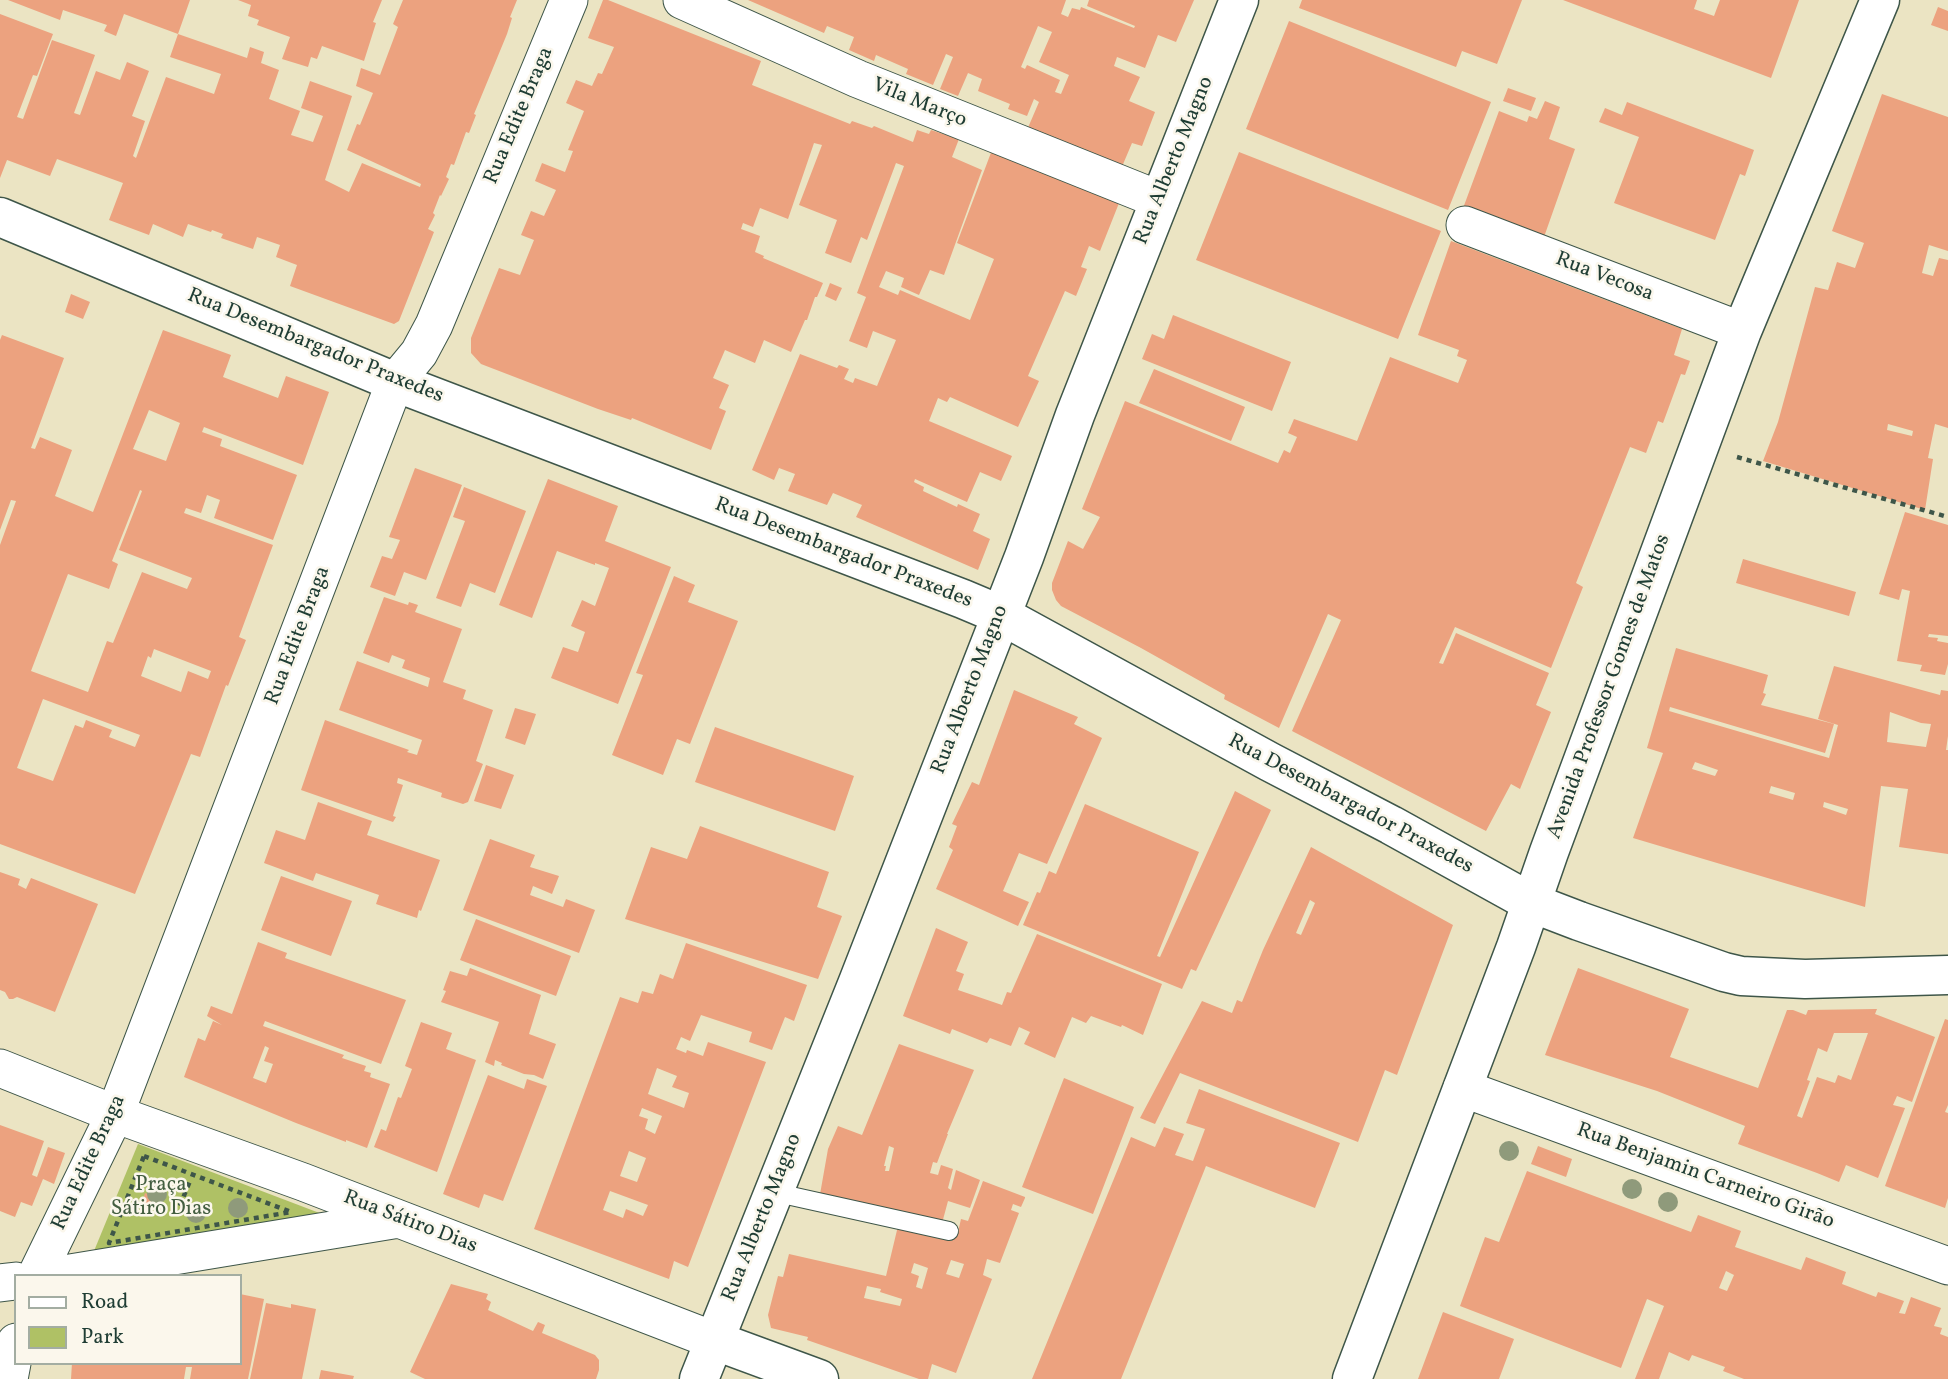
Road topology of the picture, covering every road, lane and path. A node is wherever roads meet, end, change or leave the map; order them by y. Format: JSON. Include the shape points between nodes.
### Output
{"nodes":[{"id":1,"x":569,"y":0,"type":"edge"},
{"id":2,"x":682,"y":0,"type":"edge"},
{"id":3,"x":1239,"y":0,"type":"edge"},
{"id":4,"x":1880,"y":0,"type":"edge"},
{"id":5,"x":1160,"y":200,"type":"junction"},
{"id":6,"x":0,"y":217,"type":"edge"},
{"id":7,"x":1465,"y":225,"type":"dead end"},
{"id":8,"x":1742,"y":331,"type":"junction"},
{"id":9,"x":395,"y":382,"type":"junction"},
{"id":10,"x":1700,"y":446,"type":"junction"},
{"id":11,"x":1948,"y":517,"type":"edge"},
{"id":12,"x":1001,"y":615,"type":"junction"},
{"id":13,"x":1532,"y":903,"type":"junction"},
{"id":14,"x":1948,"y":975,"type":"edge"},
{"id":15,"x":0,"y":1068,"type":"edge"},
{"id":16,"x":1462,"y":1088,"type":"junction"},
{"id":17,"x":115,"y":1114,"type":"junction"},
{"id":18,"x":192,"y":1174,"type":"junction"},
{"id":19,"x":773,"y":1192,"type":"junction"},
{"id":20,"x":401,"y":1219,"type":"junction"},
{"id":21,"x":949,"y":1231,"type":"dead end"},
{"id":22,"x":169,"y":1233,"type":"junction"},
{"id":23,"x":1948,"y":1266,"type":"edge"},
{"id":24,"x":37,"y":1274,"type":"edge"},
{"id":25,"x":64,"y":1274,"type":"edge"},
{"id":26,"x":713,"y":1340,"type":"junction"},
{"id":27,"x":14,"y":1353,"type":"edge"},
{"id":28,"x":9,"y":1379,"type":"edge"},
{"id":29,"x":699,"y":1379,"type":"edge"},
{"id":30,"x":819,"y":1379,"type":"edge"},
{"id":31,"x":1352,"y":1379,"type":"edge"}],
"edges":[{"from":1,"to":9,"type":"street","name":"Rua Edite Braga","via":[[434,325]]},
{"from":2,"to":5,"type":"street","name":"Vila Março","via":[[858,79]]},
{"from":3,"to":5,"type":"main road","name":"Rua Alberto Magno"},
{"from":4,"to":8,"type":"main road","name":"Avenida Professor Gomes de Matos"},
{"from":5,"to":12,"type":"main road","name":"Rua Alberto Magno"},
{"from":6,"to":9,"type":"main road","name":"Rua Desembargador Praxedes"},
{"from":7,"to":8,"type":"street","name":"Rua Vecosa"},
{"from":8,"to":10,"type":"main road","name":"Avenida Professor Gomes de Matos"},
{"from":9,"to":12,"type":"main road","name":"Rua Desembargador Praxedes"},
{"from":9,"to":17,"type":"street","name":"Rua Edite Braga"},
{"from":10,"to":11,"type":"path"},
{"from":10,"to":13,"type":"main road","name":"Avenida Professor Gomes de Matos"},
{"from":12,"to":13,"type":"main road","name":"Rua Desembargador Praxedes"},
{"from":12,"to":19,"type":"main road","name":"Rua Alberto Magno"},
{"from":13,"to":14,"type":"main road","name":"Rua Desembargador Praxedes","via":[[1741,976]]},
{"from":13,"to":16,"type":"main road","name":"Avenida Professor Gomes de Matos"},
{"from":15,"to":17,"type":"street","name":"Rua Sátiro Dias"},
{"from":16,"to":23,"type":"street","name":"Rua Benjamin Carneiro Girão"},
{"from":16,"to":31,"type":"main road","name":"Avenida Professor Gomes de Matos"},
{"from":17,"to":20,"type":"street","name":"Rua Sátiro Dias"},
{"from":17,"to":24,"type":"street","name":"Rua Edite Braga"},
{"from":18,"to":22,"type":"path"},
{"from":18,"to":22,"type":"path","via":[[144,1156],[109,1243]]},
{"from":18,"to":22,"type":"path","via":[[291,1212]]},
{"from":19,"to":21,"type":"lane"},
{"from":19,"to":26,"type":"main road","name":"Rua Alberto Magno"},
{"from":20,"to":25,"type":"street"},
{"from":20,"to":26,"type":"street","name":"Rua Sátiro Dias"},
{"from":26,"to":29,"type":"main road","name":"Rua Alberto Magno"},
{"from":26,"to":30,"type":"main road","name":"Rua Sátiro Dias"},
{"from":27,"to":28,"type":"street"}]}
